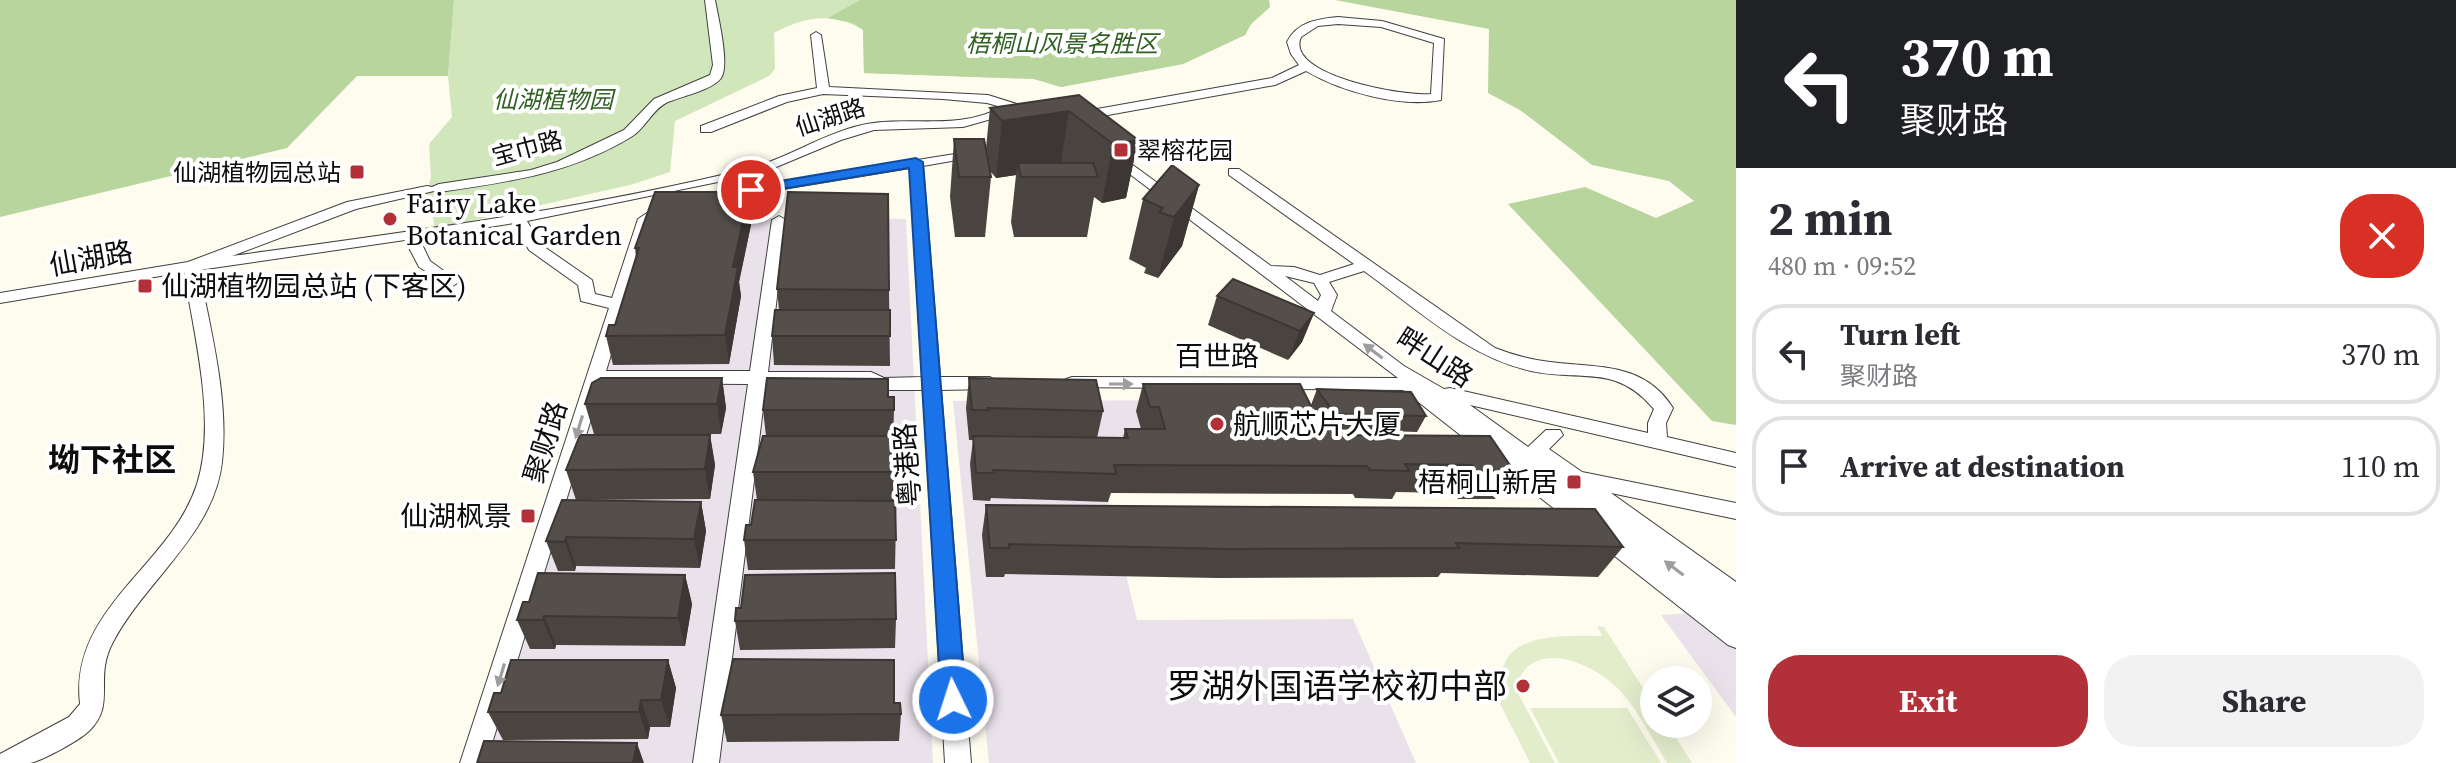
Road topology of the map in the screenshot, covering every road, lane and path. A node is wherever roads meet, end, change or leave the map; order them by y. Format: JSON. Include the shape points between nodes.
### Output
{"nodes":[{"id":1,"x":710,"y":0,"type":"edge"},
{"id":2,"x":816,"y":35,"type":"dead end"},
{"id":3,"x":1307,"y":66,"type":"junction"},
{"id":4,"x":823,"y":90,"type":"junction"},
{"id":5,"x":1010,"y":106,"type":"junction"},
{"id":6,"x":1065,"y":116,"type":"edge"},
{"id":7,"x":1010,"y":126,"type":"edge"},
{"id":8,"x":706,"y":129,"type":"dead end"},
{"id":9,"x":1103,"y":146,"type":"edge"},
{"id":10,"x":985,"y":152,"type":"edge"},
{"id":11,"x":916,"y":162,"type":"junction"},
{"id":12,"x":1234,"y":172,"type":"dead end"},
{"id":13,"x":433,"y":189,"type":"joint"},
{"id":14,"x":518,"y":217,"type":"junction"},
{"id":15,"x":779,"y":220,"type":"dead end"},
{"id":16,"x":411,"y":235,"type":"junction"},
{"id":17,"x":1366,"y":265,"type":"junction"},
{"id":18,"x":191,"y":266,"type":"junction"},
{"id":19,"x":1268,"y":271,"type":"junction"},
{"id":20,"x":1320,"y":280,"type":"junction"},
{"id":21,"x":451,"y":282,"type":"dead end"},
{"id":22,"x":0,"y":298,"type":"edge"},
{"id":23,"x":617,"y":305,"type":"junction"},
{"id":24,"x":1322,"y":312,"type":"junction"},
{"id":25,"x":595,"y":377,"type":"junction"},
{"id":26,"x":758,"y":378,"type":"junction"},
{"id":27,"x":931,"y":383,"type":"junction"},
{"id":28,"x":1010,"y":383,"type":"edge"},
{"id":29,"x":1058,"y":383,"type":"edge"},
{"id":30,"x":1407,"y":384,"type":"joint"},
{"id":31,"x":1432,"y":390,"type":"junction"},
{"id":32,"x":1553,"y":435,"type":"dead end"},
{"id":33,"x":1658,"y":444,"type":"junction"},
{"id":34,"x":1736,"y":460,"type":"edge"},
{"id":35,"x":1576,"y":478,"type":"junction"},
{"id":36,"x":1736,"y":511,"type":"edge"},
{"id":37,"x":1726,"y":582,"type":"edge"},
{"id":38,"x":1736,"y":594,"type":"edge"},
{"id":39,"x":1736,"y":615,"type":"edge"},
{"id":40,"x":1736,"y":638,"type":"edge"},
{"id":41,"x":8,"y":763,"type":"edge"},
{"id":42,"x":473,"y":763,"type":"edge"},
{"id":43,"x":706,"y":763,"type":"edge"},
{"id":44,"x":958,"y":763,"type":"edge"}],
"edges":[{"from":1,"to":13,"type":"street","name":"宝巾路","via":[[719,65],[709,82],[658,102],[629,133],[562,165]]},
{"from":2,"to":4,"type":"street"},
{"from":3,"to":3,"type":"street","via":[[1296,54],[1294,36],[1325,22],[1371,22],[1441,42],[1438,95],[1428,100],[1387,93]]},
{"from":3,"to":6,"type":"street","via":[[1275,81]]},
{"from":4,"to":5,"type":"street","via":[[943,95]]},
{"from":4,"to":8,"type":"street","via":[[783,99]]},
{"from":5,"to":7,"type":"street","via":[[1030,115],[1014,118]]},
{"from":5,"to":14,"type":"street","name":"仙湖路","via":[[980,120],[873,127],[825,139],[776,164],[720,179]]},
{"from":9,"to":19,"type":"street","name":"畔山路"},
{"from":10,"to":11,"type":"street","name":"聚财路"},
{"from":11,"to":23,"type":"street","name":"聚财路","via":[[655,211],[645,219]]},
{"from":11,"to":27,"type":"street","name":"粤港路"},
{"from":12,"to":17,"type":"street"},
{"from":13,"to":18,"type":"street","name":"仙湖路","via":[[352,205]]},
{"from":14,"to":16,"type":"street","name":"仙湖路"},
{"from":14,"to":23,"type":"street","via":[[534,247],[586,283],[587,297]]},
{"from":15,"to":26,"type":"street"},
{"from":16,"to":18,"type":"street","name":"仙湖路"},
{"from":16,"to":21,"type":"street","via":[[416,256]]},
{"from":17,"to":20,"type":"street"},
{"from":17,"to":33,"type":"street","via":[[1489,352],[1519,364],[1631,376],[1664,408],[1657,423]]},
{"from":18,"to":22,"type":"street","name":"仙湖路"},
{"from":18,"to":41,"type":"street","via":[[213,431],[207,486],[178,536],[106,633],[92,662],[93,708],[78,725]]},
{"from":19,"to":20,"type":"street"},
{"from":19,"to":24,"type":"street","name":"畔山路"},
{"from":20,"to":24,"type":"street","via":[[1329,295]]},
{"from":23,"to":25,"type":"street","name":"聚财路"},
{"from":31,"to":24,"type":"street","name":"畔山路","one_way":true},
{"from":25,"to":26,"type":"street"},
{"from":25,"to":42,"type":"street","name":"聚财路","one_way":true},
{"from":26,"to":27,"type":"street"},
{"from":26,"to":43,"type":"street"},
{"from":27,"to":28,"type":"street"},
{"from":27,"to":44,"type":"street","name":"粤港路"},
{"from":29,"to":30,"type":"street","name":"百世路","one_way":true},
{"from":30,"to":40,"type":"street","name":"畔山路"},
{"from":31,"to":33,"type":"street"},
{"from":39,"to":31,"type":"street","name":"畔山路","one_way":true},
{"from":32,"to":35,"type":"street","via":[[1536,449]]},
{"from":33,"to":34,"type":"street"},
{"from":35,"to":36,"type":"street"},
{"from":35,"to":37,"type":"street"},
{"from":37,"to":38,"type":"street"}]}
